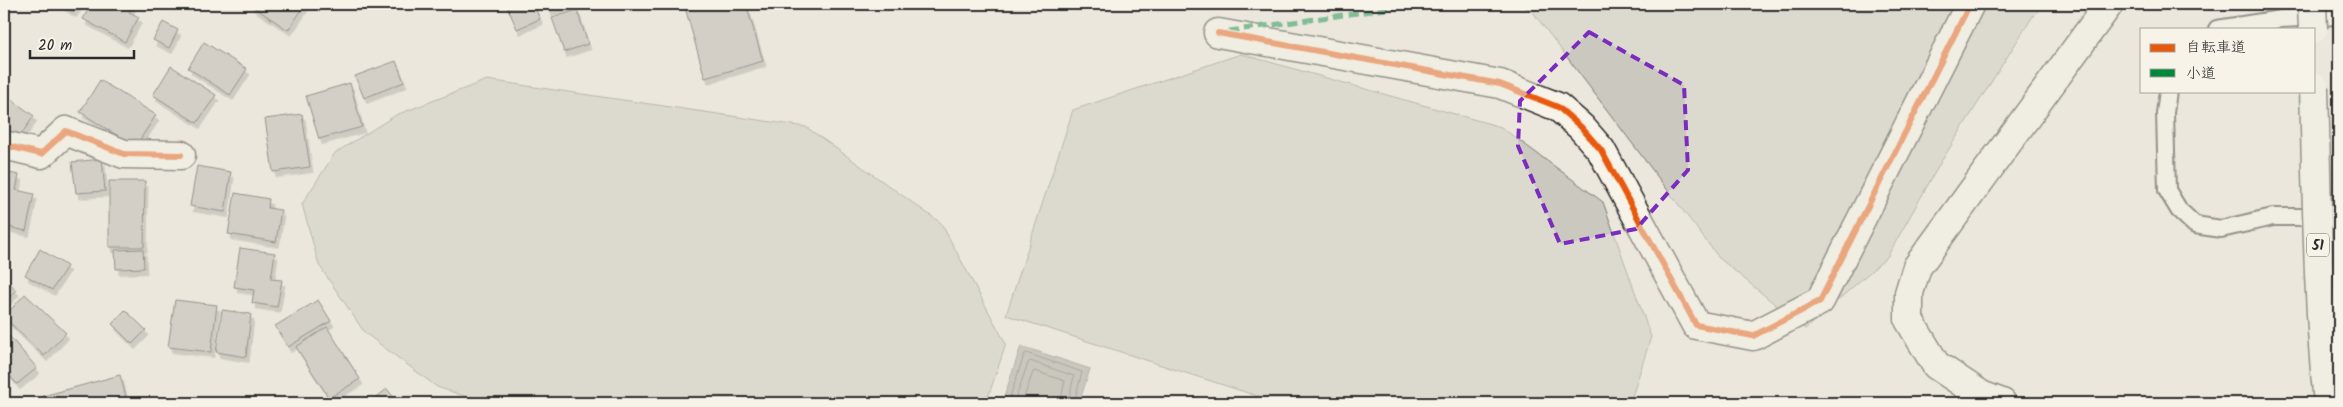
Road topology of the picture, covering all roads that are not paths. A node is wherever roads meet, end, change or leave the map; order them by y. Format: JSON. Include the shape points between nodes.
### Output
{"nodes":[{"id":1,"x":1970,"y":4,"type":"edge"},
{"id":2,"x":2109,"y":4,"type":"edge"},
{"id":3,"x":2312,"y":4,"type":"edge"},
{"id":4,"x":2339,"y":16,"type":"edge"},
{"id":5,"x":2224,"y":28,"type":"edge"},
{"id":6,"x":2313,"y":28,"type":"edge"},
{"id":7,"x":1218,"y":32,"type":"dead end"},
{"id":8,"x":2168,"y":92,"type":"edge"},
{"id":9,"x":2314,"y":92,"type":"edge"},
{"id":10,"x":4,"y":144,"type":"edge"},
{"id":11,"x":181,"y":154,"type":"dead end"},
{"id":12,"x":2339,"y":217,"type":"edge"},
{"id":13,"x":2002,"y":403,"type":"edge"},
{"id":14,"x":2328,"y":403,"type":"edge"}],
"edges":[{"from":1,"to":7,"type":"street","via":[[1820,300],[1753,336],[1696,325],[1601,150],[1582,126],[1558,107],[1500,84]]},
{"from":2,"to":13,"type":"street","via":[[1917,267],[1909,294],[1909,320],[1936,365],[1981,395]]},
{"from":3,"to":6,"type":"street","bridge":true},
{"from":4,"to":5,"type":"lane"},
{"from":8,"to":12,"type":"lane","via":[[2165,113],[2167,190],[2179,210],[2195,224],[2221,229],[2273,217]]},
{"from":9,"to":14,"type":"street","number":"51","bridge":true,"via":[[2320,300]]},
{"from":10,"to":11,"type":"street","via":[[41,154],[66,131],[124,154]]}]}
